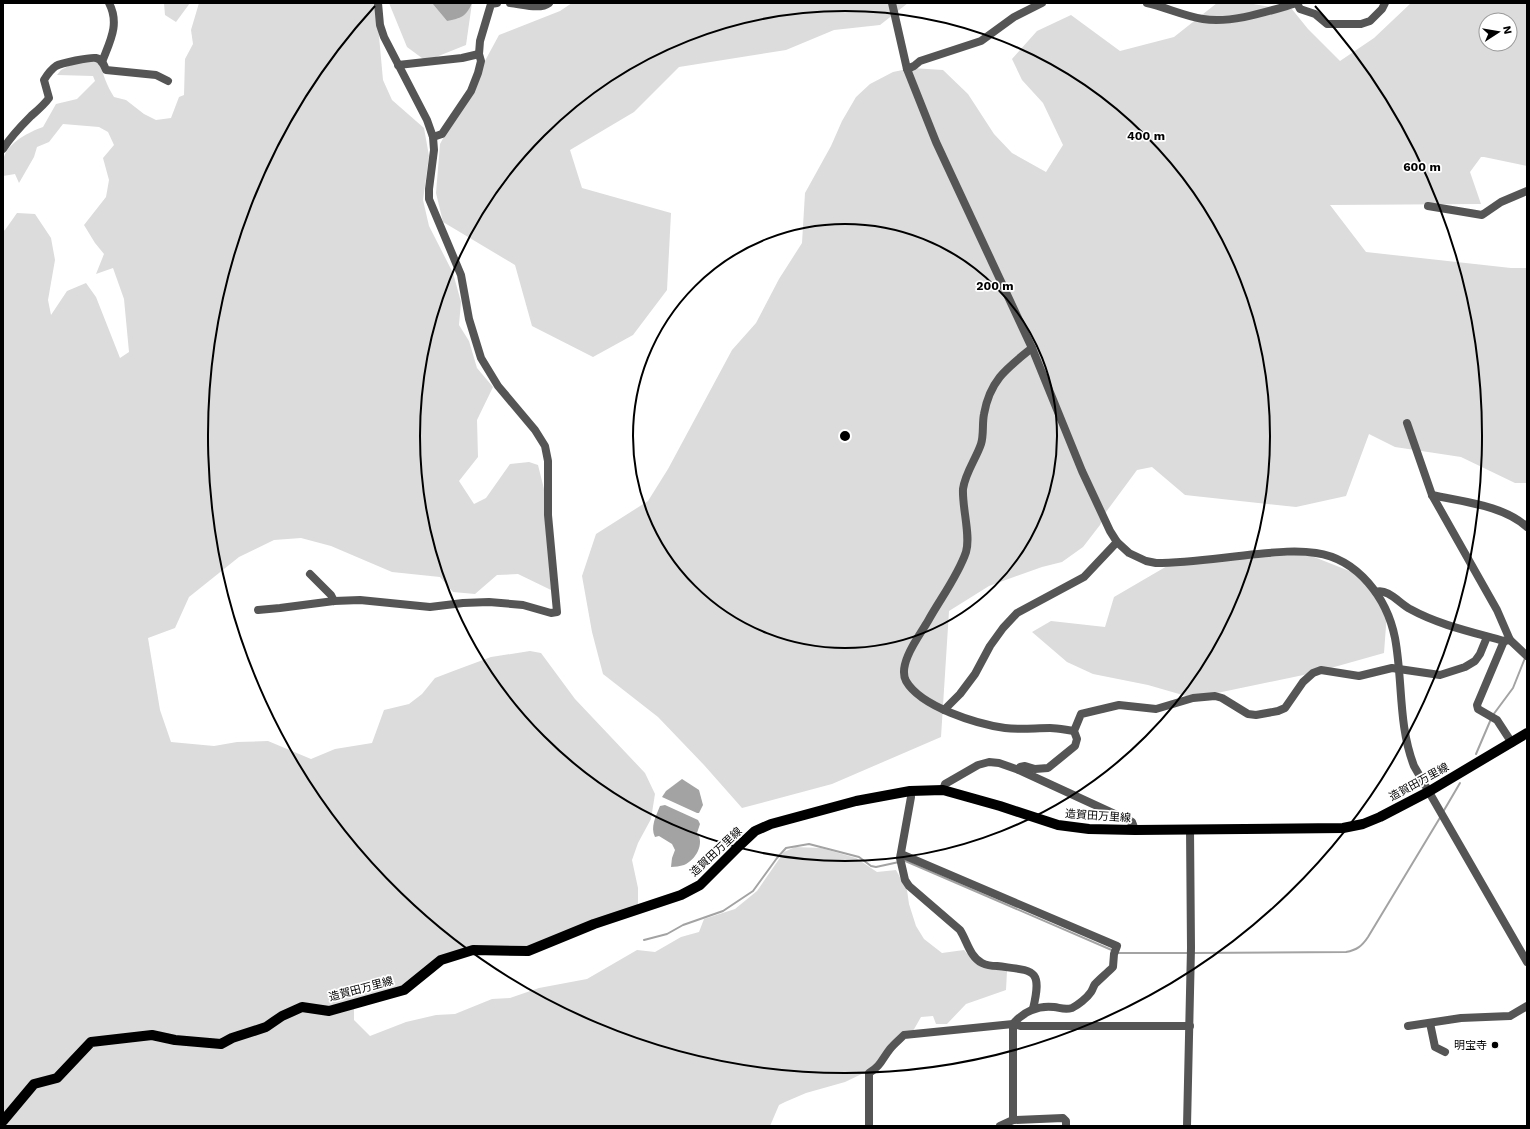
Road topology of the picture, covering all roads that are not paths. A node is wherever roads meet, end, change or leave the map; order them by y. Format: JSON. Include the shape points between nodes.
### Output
{"nodes":[{"id":1,"x":109,"y":3,"type":"edge"},
{"id":2,"x":378,"y":3,"type":"edge"},
{"id":3,"x":497,"y":3,"type":"edge"},
{"id":4,"x":510,"y":3,"type":"edge"},
{"id":5,"x":549,"y":3,"type":"edge"},
{"id":6,"x":892,"y":3,"type":"edge"},
{"id":7,"x":1042,"y":3,"type":"edge"},
{"id":8,"x":1146,"y":3,"type":"edge"},
{"id":9,"x":1297,"y":3,"type":"edge"},
{"id":10,"x":1385,"y":3,"type":"edge"},
{"id":11,"x":479,"y":54,"type":"junction"},
{"id":12,"x":102,"y":62,"type":"junction"},
{"id":13,"x":398,"y":65,"type":"junction"},
{"id":14,"x":908,"y":70,"type":"junction"},
{"id":15,"x":168,"y":81,"type":"dead end"},
{"id":16,"x":433,"y":137,"type":"junction"},
{"id":17,"x":4,"y":145,"type":"edge"},
{"id":18,"x":1527,"y":191,"type":"edge"},
{"id":19,"x":1428,"y":206,"type":"dead end"},
{"id":20,"x":1032,"y":348,"type":"junction"},
{"id":21,"x":1407,"y":423,"type":"dead end"},
{"id":22,"x":1432,"y":495,"type":"junction"},
{"id":23,"x":1527,"y":527,"type":"edge"},
{"id":24,"x":1117,"y":542,"type":"junction"},
{"id":25,"x":310,"y":574,"type":"dead end"},
{"id":26,"x":1376,"y":592,"type":"junction"},
{"id":27,"x":334,"y":601,"type":"junction"},
{"id":28,"x":258,"y":610,"type":"dead end"},
{"id":29,"x":1487,"y":636,"type":"junction"},
{"id":30,"x":1507,"y":641,"type":"junction"},
{"id":31,"x":1525,"y":654,"type":"edge"},
{"id":32,"x":1398,"y":668,"type":"junction"},
{"id":33,"x":944,"y":710,"type":"junction"},
{"id":34,"x":1074,"y":730,"type":"junction"},
{"id":35,"x":1527,"y":734,"type":"edge"},
{"id":36,"x":1512,"y":743,"type":"junction"},
{"id":37,"x":1019,"y":770,"type":"junction"},
{"id":38,"x":943,"y":790,"type":"junction"},
{"id":39,"x":910,"y":791,"type":"junction"},
{"id":40,"x":1428,"y":792,"type":"junction"},
{"id":41,"x":1190,"y":829,"type":"junction"},
{"id":42,"x":1135,"y":830,"type":"junction"},
{"id":43,"x":901,"y":854,"type":"junction"},
{"id":44,"x":1527,"y":962,"type":"edge"},
{"id":45,"x":1527,"y":1006,"type":"edge"},
{"id":46,"x":1033,"y":1009,"type":"junction"},
{"id":47,"x":1013,"y":1024,"type":"junction"},
{"id":48,"x":1430,"y":1024,"type":"junction"},
{"id":49,"x":1190,"y":1026,"type":"junction"},
{"id":50,"x":1408,"y":1026,"type":"dead end"},
{"id":51,"x":1445,"y":1052,"type":"dead end"},
{"id":52,"x":1013,"y":1120,"type":"junction"},
{"id":53,"x":3,"y":1121,"type":"edge"},
{"id":54,"x":869,"y":1126,"type":"edge"},
{"id":55,"x":1000,"y":1126,"type":"edge"},
{"id":56,"x":1066,"y":1126,"type":"edge"},
{"id":57,"x":1187,"y":1126,"type":"edge"}],
"edges":[{"from":1,"to":12,"type":"street","via":[[114,14],[114,33]]},
{"from":2,"to":13,"type":"street","via":[[380,25]]},
{"from":3,"to":11,"type":"street","via":[[491,4],[480,40]]},
{"from":4,"to":5,"type":"street","via":[[535,6]]},
{"from":6,"to":14,"type":"street"},
{"from":7,"to":14,"type":"street","via":[[1014,17],[981,41],[920,61]]},
{"from":8,"to":9,"type":"street","via":[[1215,20],[1250,16]]},
{"from":9,"to":10,"type":"street","via":[[1300,9],[1315,14],[1327,24],[1360,24],[1370,21]]},
{"from":11,"to":13,"type":"street"},
{"from":11,"to":16,"type":"street","via":[[481,61],[471,91],[442,134]]},
{"from":12,"to":15,"type":"street","via":[[106,70],[156,75]]},
{"from":12,"to":17,"type":"street","via":[[96,58],[57,65],[44,80],[50,98]]},
{"from":13,"to":16,"type":"street","via":[[427,120]]},
{"from":14,"to":20,"type":"street","via":[[936,142]]},
{"from":16,"to":27,"type":"street","via":[[429,199],[461,275],[469,319],[481,358],[498,386],[545,446],[557,612],[551,613],[523,605],[488,602],[430,607],[377,601]]},
{"from":18,"to":19,"type":"street","via":[[1501,202],[1482,214]]},
{"from":20,"to":24,"type":"street","via":[[1082,471]]},
{"from":20,"to":33,"type":"street","via":[[1005,370],[988,397],[982,442],[965,478],[963,489],[966,552],[906,661],[905,680],[925,699]]},
{"from":21,"to":22,"type":"street"},
{"from":22,"to":23,"type":"street","via":[[1489,508],[1517,518]]},
{"from":22,"to":30,"type":"street","via":[[1497,610]]},
{"from":24,"to":26,"type":"street","via":[[1137,558],[1156,563],[1290,551],[1316,553],[1338,560],[1354,570]]},
{"from":24,"to":33,"type":"street","via":[[1084,576],[1017,613],[990,646],[975,674],[960,694]]},
{"from":25,"to":27,"type":"street"},
{"from":26,"to":29,"type":"street","via":[[1384,591],[1418,613],[1449,626]]},
{"from":26,"to":32,"type":"street","via":[[1391,623]]},
{"from":27,"to":28,"type":"street"},
{"from":29,"to":30,"type":"street"},
{"from":29,"to":32,"type":"street","via":[[1475,661],[1453,672],[1440,674]]},
{"from":30,"to":31,"type":"street"},
{"from":30,"to":36,"type":"street","via":[[1477,705],[1478,709],[1497,720]]},
{"from":32,"to":34,"type":"street","via":[[1359,676],[1321,670],[1303,682],[1285,708],[1278,710],[1248,714],[1215,696],[1193,698],[1156,709],[1119,705],[1081,714]]},
{"from":32,"to":40,"type":"street","via":[[1409,752]]},
{"from":33,"to":34,"type":"street","via":[[972,721],[1005,728]]},
{"from":34,"to":37,"type":"street","via":[[1077,739],[1075,746],[1053,765],[1035,769],[1025,766]]},
{"from":35,"to":36,"type":"main road","name":"造賀田万里線"},
{"from":36,"to":40,"type":"main road","name":"造賀田万里線"},
{"from":37,"to":38,"type":"street","via":[[999,762],[989,762],[978,765],[945,784]]},
{"from":37,"to":42,"type":"street","via":[[1132,822]]},
{"from":38,"to":39,"type":"main road","name":"造賀田万里線"},
{"from":38,"to":42,"type":"main road","name":"造賀田万里線","via":[[1058,825]]},
{"from":39,"to":43,"type":"street","via":[[912,797]]},
{"from":39,"to":53,"type":"main road","name":"造賀田万里線","via":[[856,801],[770,824],[755,831],[700,885],[681,896],[594,924],[528,951],[473,950],[440,960],[404,990],[329,1011],[302,1007],[266,1026],[220,1044],[152,1035],[91,1042],[57,1078],[34,1084]]},
{"from":40,"to":41,"type":"main road","name":"造賀田万里線","via":[[1380,817],[1342,828]]},
{"from":40,"to":44,"type":"street"},
{"from":41,"to":42,"type":"main road","name":"造賀田万里線"},
{"from":41,"to":49,"type":"street"},
{"from":43,"to":46,"type":"street","via":[[902,869],[909,886],[960,930],[969,950],[981,963],[1028,970],[1034,975],[1037,991]]},
{"from":43,"to":46,"type":"street","via":[[1117,946],[1113,967],[1074,1007],[1066,1010],[1045,1006]]},
{"from":45,"to":48,"type":"street","via":[[1510,1016],[1461,1018]]},
{"from":46,"to":47,"type":"street"},
{"from":47,"to":49,"type":"street"},
{"from":47,"to":52,"type":"street"},
{"from":47,"to":54,"type":"street","via":[[904,1035],[869,1074]]},
{"from":48,"to":50,"type":"street"},
{"from":48,"to":51,"type":"street","via":[[1435,1047]]},
{"from":49,"to":57,"type":"street"},
{"from":52,"to":55,"type":"street"},
{"from":52,"to":56,"type":"street","via":[[1064,1118]]}]}
